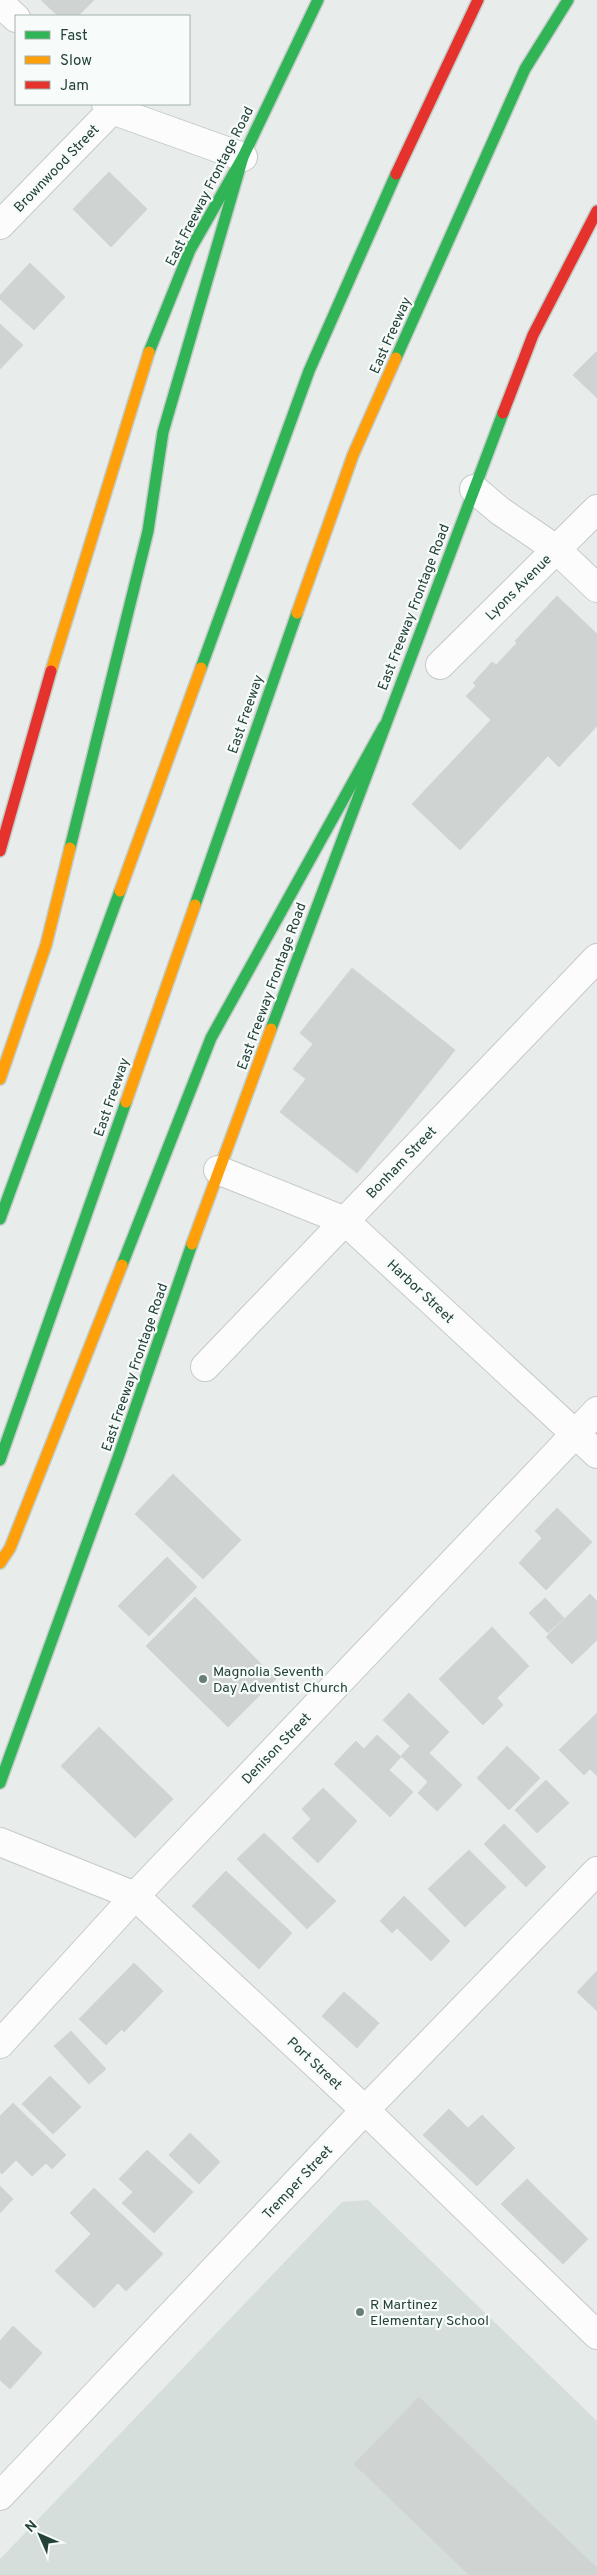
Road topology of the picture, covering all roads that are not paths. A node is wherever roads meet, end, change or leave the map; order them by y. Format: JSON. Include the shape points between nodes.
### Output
{"nodes":[{"id":1,"x":318,"y":0,"type":"edge"},
{"id":2,"x":478,"y":0,"type":"edge"},
{"id":3,"x":568,"y":0,"type":"edge"},
{"id":4,"x":0,"y":3,"type":"edge"},
{"id":5,"x":15,"y":17,"type":"edge"},
{"id":6,"x":109,"y":107,"type":"edge"},
{"id":7,"x":243,"y":157,"type":"junction"},
{"id":8,"x":597,"y":211,"type":"edge"},
{"id":9,"x":0,"y":225,"type":"edge"},
{"id":10,"x":474,"y":489,"type":"junction"},
{"id":11,"x":597,"y":509,"type":"edge"},
{"id":12,"x":556,"y":549,"type":"junction"},
{"id":13,"x":597,"y":588,"type":"edge"},
{"id":14,"x":440,"y":665,"type":"dead end"},
{"id":15,"x":384,"y":726,"type":"junction"},
{"id":16,"x":5,"y":816,"type":"edge"},
{"id":17,"x":0,"y":851,"type":"edge"},
{"id":18,"x":597,"y":958,"type":"edge"},
{"id":19,"x":0,"y":1079,"type":"edge"},
{"id":20,"x":218,"y":1170,"type":"junction"},
{"id":21,"x":0,"y":1219,"type":"edge"},
{"id":22,"x":345,"y":1221,"type":"junction"},
{"id":23,"x":204,"y":1367,"type":"dead end"},
{"id":24,"x":597,"y":1411,"type":"edge"},
{"id":25,"x":576,"y":1433,"type":"junction"},
{"id":26,"x":597,"y":1454,"type":"edge"},
{"id":27,"x":0,"y":1460,"type":"edge"},
{"id":28,"x":0,"y":1563,"type":"edge"},
{"id":29,"x":0,"y":1783,"type":"edge"},
{"id":30,"x":0,"y":1842,"type":"edge"},
{"id":31,"x":597,"y":1871,"type":"edge"},
{"id":32,"x":134,"y":1896,"type":"junction"},
{"id":33,"x":0,"y":2044,"type":"edge"},
{"id":34,"x":365,"y":2110,"type":"junction"},
{"id":35,"x":595,"y":2328,"type":"edge"},
{"id":36,"x":0,"y":2496,"type":"edge"}],
"edges":[{"from":1,"to":7,"type":"main road","name":"East Freeway Frontage Road"},
{"from":2,"to":21,"type":"main road","via":[[408,147],[309,372]]},
{"from":3,"to":27,"type":"main road","name":"East Freeway","via":[[525,69],[353,456]]},
{"from":4,"to":5,"type":"street"},
{"from":6,"to":7,"type":"street"},
{"from":6,"to":9,"type":"street","name":"Brownwood Street"},
{"from":7,"to":16,"type":"main road","name":"East Freeway Frontage Road","via":[[190,250],[148,356]]},
{"from":7,"to":19,"type":"main road","via":[[163,432],[148,531],[46,945]]},
{"from":8,"to":10,"type":"main road","name":"East Freeway Frontage Road","via":[[536,328]]},
{"from":10,"to":12,"type":"street"},
{"from":10,"to":15,"type":"main road","name":"East Freeway Frontage Road"},
{"from":11,"to":12,"type":"street","name":"Lyons Avenue"},
{"from":12,"to":13,"type":"street"},
{"from":12,"to":14,"type":"street","name":"Lyons Avenue"},
{"from":15,"to":20,"type":"main road","name":"East Freeway Frontage Road"},
{"from":15,"to":28,"type":"main road","via":[[212,1038],[10,1548]]},
{"from":16,"to":17,"type":"main road","name":"East Freeway Frontage Road"},
{"from":18,"to":22,"type":"street","name":"Bonham Street"},
{"from":20,"to":22,"type":"street","name":"Harbor Street"},
{"from":20,"to":29,"type":"main road","name":"East Freeway Frontage Road"},
{"from":22,"to":23,"type":"street","name":"Bonham Street"},
{"from":22,"to":25,"type":"street","name":"Harbor Street"},
{"from":24,"to":25,"type":"street","name":"Denison Street"},
{"from":25,"to":26,"type":"street","name":"Harbor Street"},
{"from":25,"to":32,"type":"street","name":"Denison Street"},
{"from":30,"to":32,"type":"street","name":"Port Street"},
{"from":31,"to":34,"type":"street","name":"Tremper Street"},
{"from":32,"to":33,"type":"street","name":"Denison Street"},
{"from":32,"to":34,"type":"street","name":"Port Street"},
{"from":34,"to":35,"type":"street","name":"Port Street"},
{"from":34,"to":36,"type":"street","name":"Tremper Street"}]}
